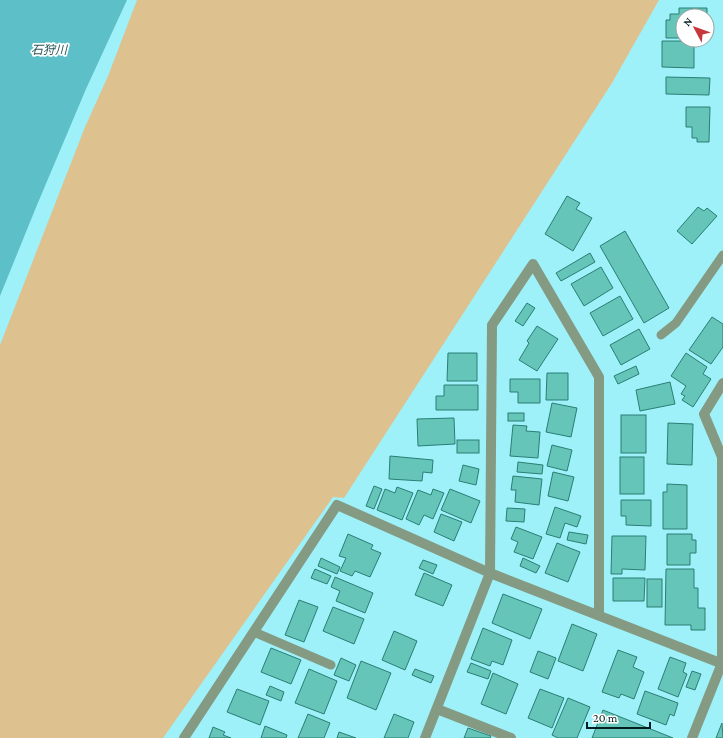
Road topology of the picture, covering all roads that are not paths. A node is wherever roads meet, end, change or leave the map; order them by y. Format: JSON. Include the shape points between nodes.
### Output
{"nodes":[{"id":1,"x":723,"y":255,"type":"edge"},
{"id":2,"x":662,"y":335,"type":"dead end"},
{"id":3,"x":723,"y":383,"type":"edge"},
{"id":4,"x":723,"y":457,"type":"edge"},
{"id":5,"x":490,"y":573,"type":"junction"},
{"id":6,"x":599,"y":614,"type":"junction"},
{"id":7,"x":254,"y":632,"type":"junction"},
{"id":8,"x":722,"y":664,"type":"edge"},
{"id":9,"x":331,"y":665,"type":"dead end"},
{"id":10,"x":437,"y":709,"type":"junction"},
{"id":11,"x":184,"y":738,"type":"edge"},
{"id":12,"x":425,"y":738,"type":"edge"},
{"id":13,"x":511,"y":738,"type":"edge"},
{"id":14,"x":692,"y":738,"type":"edge"}],
"edges":[{"from":1,"to":2,"type":"lane","via":[[676,323]]},
{"from":3,"to":4,"type":"street","via":[[704,414]]},
{"from":4,"to":8,"type":"street"},
{"from":5,"to":6,"type":"street"},
{"from":5,"to":6,"type":"street","via":[[492,325],[533,264],[599,377]]},
{"from":5,"to":7,"type":"street","via":[[337,505]]},
{"from":5,"to":10,"type":"street"},
{"from":6,"to":8,"type":"street"},
{"from":7,"to":9,"type":"lane"},
{"from":7,"to":11,"type":"street"},
{"from":8,"to":14,"type":"street"},
{"from":10,"to":12,"type":"street"},
{"from":10,"to":13,"type":"street"}]}
